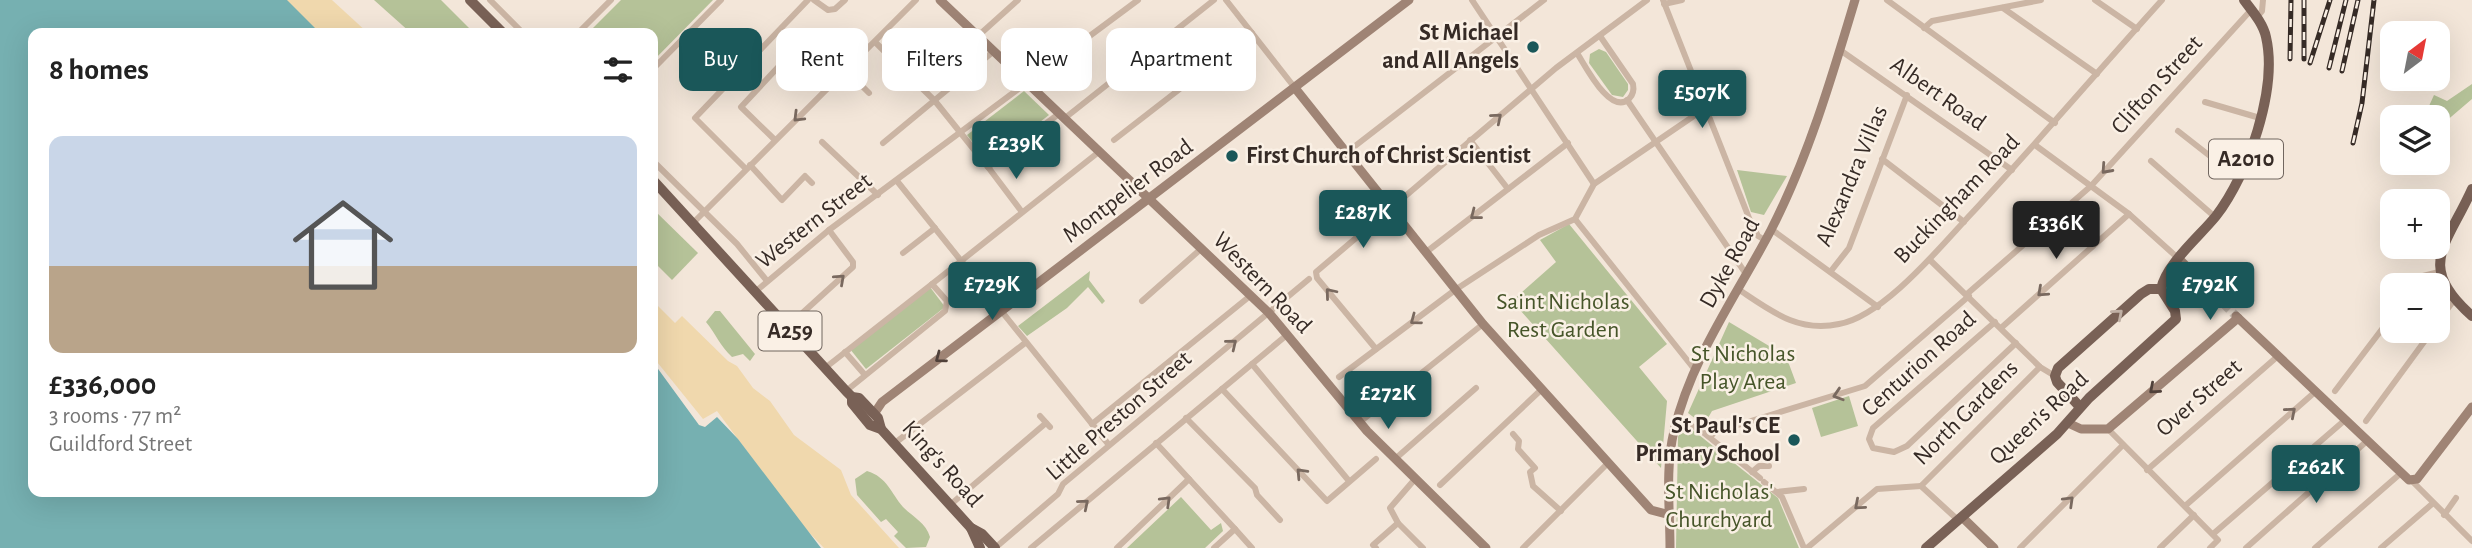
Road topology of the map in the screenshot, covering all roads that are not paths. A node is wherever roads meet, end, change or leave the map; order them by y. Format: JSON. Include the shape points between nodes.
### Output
{"nodes":[{"id":1,"x":470,"y":0,"type":"edge"},
{"id":2,"x":490,"y":0,"type":"edge"},
{"id":3,"x":611,"y":0,"type":"edge"},
{"id":4,"x":721,"y":0,"type":"edge"},
{"id":5,"x":808,"y":0,"type":"edge"},
{"id":6,"x":814,"y":0,"type":"edge"},
{"id":7,"x":845,"y":0,"type":"edge"},
{"id":8,"x":916,"y":0,"type":"edge"},
{"id":9,"x":940,"y":0,"type":"edge"},
{"id":10,"x":1018,"y":0,"type":"edge"},
{"id":11,"x":1138,"y":0,"type":"edge"},
{"id":12,"x":1214,"y":0,"type":"edge"},
{"id":13,"x":1226,"y":0,"type":"edge"},
{"id":14,"x":1409,"y":0,"type":"edge"},
{"id":15,"x":1472,"y":0,"type":"edge"},
{"id":16,"x":1544,"y":0,"type":"edge"},
{"id":17,"x":1647,"y":0,"type":"edge"},
{"id":18,"x":1682,"y":0,"type":"edge"},
{"id":19,"x":1855,"y":0,"type":"edge"},
{"id":20,"x":1888,"y":0,"type":"edge"},
{"id":21,"x":2041,"y":0,"type":"edge"},
{"id":22,"x":2095,"y":0,"type":"edge"},
{"id":23,"x":2162,"y":0,"type":"edge"},
{"id":24,"x":2263,"y":0,"type":"edge"},
{"id":25,"x":1663,"y":2,"type":"edge"},
{"id":26,"x":2003,"y":8,"type":"junction"},
{"id":27,"x":2250,"y":9,"type":"edge"},
{"id":28,"x":498,"y":28,"type":"edge"},
{"id":29,"x":518,"y":28,"type":"edge"},
{"id":30,"x":583,"y":28,"type":"edge"},
{"id":31,"x":782,"y":28,"type":"edge"},
{"id":32,"x":970,"y":28,"type":"edge"},
{"id":33,"x":987,"y":28,"type":"edge"},
{"id":34,"x":1248,"y":28,"type":"edge"},
{"id":35,"x":1924,"y":28,"type":"junction"},
{"id":36,"x":2137,"y":29,"type":"junction"},
{"id":37,"x":776,"y":34,"type":"edge"},
{"id":38,"x":1092,"y":35,"type":"edge"},
{"id":39,"x":1600,"y":36,"type":"junction"},
{"id":40,"x":1495,"y":37,"type":"junction"},
{"id":41,"x":1256,"y":38,"type":"edge"},
{"id":42,"x":875,"y":42,"type":"junction"},
{"id":43,"x":987,"y":44,"type":"edge"},
{"id":44,"x":868,"y":49,"type":"edge"},
{"id":45,"x":882,"y":49,"type":"edge"},
{"id":46,"x":1840,"y":50,"type":"junction"},
{"id":47,"x":994,"y":51,"type":"junction"},
{"id":48,"x":1577,"y":53,"type":"junction"},
{"id":49,"x":1001,"y":58,"type":"edge"},
{"id":50,"x":658,"y":64,"type":"edge"},
{"id":51,"x":776,"y":69,"type":"edge"},
{"id":52,"x":2097,"y":75,"type":"junction"},
{"id":53,"x":1295,"y":88,"type":"junction"},
{"id":54,"x":1531,"y":89,"type":"junction"},
{"id":55,"x":825,"y":91,"type":"edge"},
{"id":56,"x":925,"y":91,"type":"edge"},
{"id":57,"x":1017,"y":91,"type":"edge"},
{"id":58,"x":1037,"y":91,"type":"edge"},
{"id":59,"x":1177,"y":91,"type":"edge"},
{"id":60,"x":1907,"y":95,"type":"junction"},
{"id":61,"x":1627,"y":100,"type":"junction"},
{"id":62,"x":935,"y":101,"type":"junction"},
{"id":63,"x":2205,"y":102,"type":"dead end"},
{"id":64,"x":1707,"y":107,"type":"junction"},
{"id":65,"x":1063,"y":115,"type":"junction"},
{"id":66,"x":2260,"y":118,"type":"junction"},
{"id":67,"x":2055,"y":123,"type":"junction"},
{"id":68,"x":2178,"y":131,"type":"dead end"},
{"id":69,"x":960,"y":134,"type":"junction"},
{"id":70,"x":775,"y":140,"type":"junction"},
{"id":71,"x":1114,"y":140,"type":"dead end"},
{"id":72,"x":1470,"y":140,"type":"junction"},
{"id":73,"x":821,"y":142,"type":"dead end"},
{"id":74,"x":1656,"y":142,"type":"junction"},
{"id":75,"x":883,"y":143,"type":"dead end"},
{"id":76,"x":1568,"y":143,"type":"junction"},
{"id":77,"x":2035,"y":145,"type":"junction"},
{"id":78,"x":1100,"y":151,"type":"junction"},
{"id":79,"x":1346,"y":153,"type":"junction"},
{"id":80,"x":1882,"y":159,"type":"junction"},
{"id":81,"x":2151,"y":161,"type":"dead end"},
{"id":82,"x":658,"y":166,"type":"edge"},
{"id":83,"x":748,"y":167,"type":"junction"},
{"id":84,"x":988,"y":167,"type":"junction"},
{"id":85,"x":2012,"y":170,"type":"junction"},
{"id":86,"x":2238,"y":178,"type":"junction"},
{"id":87,"x":898,"y":181,"type":"junction"},
{"id":88,"x":812,"y":183,"type":"dead end"},
{"id":89,"x":1594,"y":184,"type":"junction"},
{"id":90,"x":658,"y":185,"type":"edge"},
{"id":91,"x":2091,"y":186,"type":"junction"},
{"id":92,"x":1508,"y":189,"type":"junction"},
{"id":93,"x":2472,"y":189,"type":"edge"},
{"id":94,"x":878,"y":195,"type":"junction"},
{"id":95,"x":1150,"y":198,"type":"junction"},
{"id":96,"x":1390,"y":210,"type":"junction"},
{"id":97,"x":704,"y":212,"type":"junction"},
{"id":98,"x":1022,"y":212,"type":"junction"},
{"id":99,"x":2129,"y":214,"type":"junction"},
{"id":100,"x":2215,"y":217,"type":"junction"},
{"id":101,"x":1575,"y":219,"type":"junction"},
{"id":102,"x":694,"y":222,"type":"junction"},
{"id":103,"x":1964,"y":222,"type":"junction"},
{"id":104,"x":935,"y":228,"type":"junction"},
{"id":105,"x":1771,"y":229,"type":"junction"},
{"id":106,"x":829,"y":230,"type":"junction"},
{"id":107,"x":1765,"y":240,"type":"junction"},
{"id":108,"x":1202,"y":248,"type":"junction"},
{"id":109,"x":903,"y":253,"type":"dead end"},
{"id":110,"x":1425,"y":253,"type":"junction"},
{"id":111,"x":2179,"y":259,"type":"junction"},
{"id":112,"x":960,"y":260,"type":"junction"},
{"id":113,"x":1930,"y":260,"type":"junction"},
{"id":114,"x":1831,"y":271,"type":"junction"},
{"id":115,"x":2439,"y":272,"type":"junction"},
{"id":116,"x":2435,"y":273,"type":"edge"},
{"id":117,"x":1746,"y":274,"type":"junction"},
{"id":118,"x":1312,"y":277,"type":"junction"},
{"id":119,"x":767,"y":281,"type":"junction"},
{"id":120,"x":932,"y":284,"type":"junction"},
{"id":121,"x":2204,"y":284,"type":"tunnel mouth"},
{"id":122,"x":1738,"y":289,"type":"junction"},
{"id":123,"x":2161,"y":289,"type":"junction"},
{"id":124,"x":1455,"y":290,"type":"junction"},
{"id":125,"x":755,"y":292,"type":"junction"},
{"id":126,"x":1968,"y":295,"type":"junction"},
{"id":127,"x":1250,"y":296,"type":"junction"},
{"id":128,"x":2454,"y":300,"type":"junction"},
{"id":129,"x":1142,"y":301,"type":"dead end"},
{"id":130,"x":2450,"y":306,"type":"edge"},
{"id":131,"x":1878,"y":307,"type":"junction"},
{"id":132,"x":1001,"y":312,"type":"junction"},
{"id":133,"x":1269,"y":313,"type":"junction"},
{"id":134,"x":2472,"y":316,"type":"edge"},
{"id":135,"x":1483,"y":324,"type":"junction"},
{"id":136,"x":1998,"y":325,"type":"junction"},
{"id":137,"x":787,"y":327,"type":"junction"},
{"id":138,"x":2380,"y":332,"type":"edge"},
{"id":139,"x":1288,"y":334,"type":"junction"},
{"id":140,"x":1025,"y":343,"type":"junction"},
{"id":141,"x":2017,"y":343,"type":"junction"},
{"id":142,"x":2423,"y":343,"type":"edge"},
{"id":143,"x":1376,"y":349,"type":"junction"},
{"id":144,"x":845,"y":352,"type":"junction"},
{"id":145,"x":2277,"y":356,"type":"junction"},
{"id":146,"x":1252,"y":364,"type":"junction"},
{"id":147,"x":2040,"y":367,"type":"junction"},
{"id":148,"x":825,"y":368,"type":"junction"},
{"id":149,"x":1695,"y":370,"type":"junction"},
{"id":150,"x":865,"y":375,"type":"junction"},
{"id":151,"x":2055,"y":376,"type":"junction"},
{"id":152,"x":1339,"y":377,"type":"dead end"},
{"id":153,"x":1476,"y":388,"type":"dead end"},
{"id":154,"x":1223,"y":389,"type":"junction"},
{"id":155,"x":1542,"y":389,"type":"junction"},
{"id":156,"x":2315,"y":391,"type":"junction"},
{"id":157,"x":2335,"y":391,"type":"dead end"},
{"id":158,"x":849,"y":394,"type":"junction"},
{"id":159,"x":2080,"y":407,"type":"junction"},
{"id":160,"x":2472,"y":407,"type":"edge"},
{"id":161,"x":874,"y":414,"type":"junction"},
{"id":162,"x":1040,"y":416,"type":"dead end"},
{"id":163,"x":1186,"y":418,"type":"junction"},
{"id":164,"x":1677,"y":420,"type":"junction"},
{"id":165,"x":2345,"y":420,"type":"junction"},
{"id":166,"x":2366,"y":421,"type":"dead end"},
{"id":167,"x":1360,"y":422,"type":"junction"},
{"id":168,"x":2068,"y":423,"type":"junction"},
{"id":169,"x":1091,"y":424,"type":"junction"},
{"id":170,"x":881,"y":429,"type":"junction"},
{"id":171,"x":2108,"y":429,"type":"junction"},
{"id":172,"x":1508,"y":430,"type":"junction"},
{"id":173,"x":1710,"y":437,"type":"junction"},
{"id":174,"x":2367,"y":441,"type":"junction"},
{"id":175,"x":895,"y":443,"type":"junction"},
{"id":176,"x":1156,"y":443,"type":"junction"},
{"id":177,"x":1109,"y":445,"type":"junction"},
{"id":178,"x":2122,"y":446,"type":"junction"},
{"id":179,"x":1376,"y":459,"type":"dead end"},
{"id":180,"x":1395,"y":459,"type":"junction"},
{"id":181,"x":1607,"y":464,"type":"junction"},
{"id":182,"x":1769,"y":466,"type":"dead end"},
{"id":183,"x":2147,"y":470,"type":"junction"},
{"id":184,"x":1752,"y":472,"type":"junction"},
{"id":185,"x":2401,"y":473,"type":"junction"},
{"id":186,"x":1189,"y":479,"type":"junction"},
{"id":187,"x":1415,"y":479,"type":"junction"},
{"id":188,"x":1349,"y":481,"type":"junction"},
{"id":189,"x":2412,"y":481,"type":"junction"},
{"id":190,"x":1440,"y":485,"type":"dead end"},
{"id":191,"x":1921,"y":486,"type":"junction"},
{"id":192,"x":1804,"y":489,"type":"dead end"},
{"id":193,"x":1777,"y":492,"type":"junction"},
{"id":194,"x":2456,"y":498,"type":"dead end"},
{"id":195,"x":2432,"y":504,"type":"junction"},
{"id":196,"x":950,"y":505,"type":"junction"},
{"id":197,"x":2185,"y":506,"type":"junction"},
{"id":198,"x":1561,"y":511,"type":"junction"},
{"id":199,"x":1670,"y":515,"type":"junction"},
{"id":200,"x":2194,"y":515,"type":"junction"},
{"id":201,"x":2444,"y":515,"type":"junction"},
{"id":202,"x":1960,"y":518,"type":"junction"},
{"id":203,"x":1280,"y":520,"type":"dead end"},
{"id":204,"x":1398,"y":523,"type":"junction"},
{"id":205,"x":971,"y":528,"type":"junction"},
{"id":206,"x":1235,"y":529,"type":"junction"},
{"id":207,"x":2213,"y":534,"type":"junction"},
{"id":208,"x":2472,"y":543,"type":"edge"},
{"id":209,"x":981,"y":548,"type":"edge"},
{"id":210,"x":995,"y":548,"type":"edge"},
{"id":211,"x":1031,"y":548,"type":"edge"},
{"id":212,"x":1116,"y":548,"type":"edge"},
{"id":213,"x":1214,"y":548,"type":"edge"},
{"id":214,"x":1252,"y":548,"type":"edge"},
{"id":215,"x":1376,"y":548,"type":"edge"},
{"id":216,"x":1423,"y":548,"type":"edge"},
{"id":217,"x":1486,"y":548,"type":"edge"},
{"id":218,"x":1523,"y":548,"type":"edge"},
{"id":219,"x":1670,"y":548,"type":"edge"},
{"id":220,"x":1806,"y":548,"type":"edge"},
{"id":221,"x":1926,"y":548,"type":"edge"},
{"id":222,"x":1994,"y":548,"type":"edge"},
{"id":223,"x":2020,"y":548,"type":"edge"},
{"id":224,"x":2160,"y":548,"type":"edge"},
{"id":225,"x":2210,"y":548,"type":"edge"},
{"id":226,"x":2246,"y":548,"type":"edge"},
{"id":227,"x":2315,"y":548,"type":"edge"},
{"id":228,"x":2381,"y":548,"type":"edge"},
{"id":229,"x":2468,"y":548,"type":"edge"}],
"edges":[{"from":1,"to":28,"type":"main road"},
{"from":2,"to":29,"type":"street"},
{"from":3,"to":30,"type":"street"},
{"from":4,"to":50,"type":"street"},
{"from":5,"to":31,"type":"street"},
{"from":6,"to":7,"type":"street","via":[[828,10]]},
{"from":8,"to":42,"type":"street"},
{"from":9,"to":32,"type":"street"},
{"from":10,"to":33,"type":"street"},
{"from":11,"to":38,"type":"street","name":"Western Street"},
{"from":12,"to":65,"type":"street"},
{"from":13,"to":34,"type":"street"},
{"from":14,"to":53,"type":"street","name":"Montpelier Road"},
{"from":15,"to":40,"type":"street"},
{"from":16,"to":40,"type":"street"},
{"from":17,"to":39,"type":"street","name":"Little Preston Street"},
{"from":18,"to":25,"type":"street"},
{"from":19,"to":46,"type":"street","name":"Dyke Road"},
{"from":20,"to":35,"type":"street"},
{"from":21,"to":26,"type":"street"},
{"from":22,"to":36,"type":"street"},
{"from":23,"to":36,"type":"street","name":"Buckingham Road"},
{"from":24,"to":27,"type":"street","via":[[2262,11]]},
{"from":25,"to":64,"type":"street"},
{"from":26,"to":35,"type":"street","via":[[1931,21]]},
{"from":26,"to":52,"type":"street"},
{"from":27,"to":66,"type":"main road","number":"A2010","via":[[2267,41]]},
{"from":27,"to":91,"type":"street","name":"Clifton Street","one_way":true},
{"from":35,"to":67,"type":"street"},
{"from":36,"to":52,"type":"street","name":"Buckingham Road"},
{"from":37,"to":83,"type":"street","via":[[695,118]]},
{"from":39,"to":48,"type":"street","name":"Little Preston Street"},
{"from":39,"to":61,"type":"street","via":[[1633,83]]},
{"from":40,"to":54,"type":"street"},
{"from":40,"to":79,"type":"street"},
{"from":41,"to":53,"type":"street"},
{"from":42,"to":44,"type":"street"},
{"from":42,"to":45,"type":"street"},
{"from":43,"to":47,"type":"street"},
{"from":46,"to":60,"type":"street","name":"Albert Road"},
{"from":46,"to":105,"type":"street","name":"Dyke Road"},
{"from":47,"to":49,"type":"street"},
{"from":47,"to":62,"type":"street"},
{"from":48,"to":54,"type":"street","name":"Little Preston Street"},
{"from":48,"to":61,"type":"street","via":[[1608,98],[1617,103]]},
{"from":51,"to":70,"type":"street","via":[[741,107]]},
{"from":52,"to":67,"type":"street","name":"Buckingham Road"},
{"from":53,"to":79,"type":"street"},
{"from":53,"to":95,"type":"street","name":"Montpelier Road"},
{"from":72,"to":54,"type":"street","name":"Little Preston Street","one_way":true},
{"from":54,"to":76,"type":"street"},
{"from":55,"to":70,"type":"street","one_way":true},
{"from":56,"to":62,"type":"street"},
{"from":57,"to":69,"type":"street","name":"Western Street"},
{"from":58,"to":65,"type":"street","name":"Western Road"},
{"from":59,"to":71,"type":"street"},
{"from":60,"to":80,"type":"street","name":"Alexandra Villas"},
{"from":60,"to":85,"type":"street","name":"Albert Road"},
{"from":61,"to":74,"type":"street"},
{"from":62,"to":69,"type":"street"},
{"from":62,"to":75,"type":"street"},
{"from":63,"to":66,"type":"street"},
{"from":64,"to":74,"type":"street"},
{"from":64,"to":107,"type":"street","via":[[1749,218]]},
{"from":65,"to":78,"type":"street","name":"Western Road"},
{"from":65,"to":84,"type":"street"},
{"from":66,"to":86,"type":"main road","number":"A2010"},
{"from":67,"to":77,"type":"street","name":"Buckingham Road"},
{"from":68,"to":86,"type":"street"},
{"from":69,"to":84,"type":"street"},
{"from":69,"to":87,"type":"street","name":"Western Street"},
{"from":70,"to":83,"type":"street"},
{"from":72,"to":92,"type":"street"},
{"from":72,"to":96,"type":"street","name":"Little Preston Street"},
{"from":73,"to":94,"type":"street"},
{"from":74,"to":89,"type":"street"},
{"from":74,"to":117,"type":"street"},
{"from":76,"to":89,"type":"street"},
{"from":76,"to":92,"type":"street"},
{"from":77,"to":85,"type":"street","name":"Buckingham Road"},
{"from":77,"to":91,"type":"street"},
{"from":78,"to":95,"type":"street","name":"Western Road"},
{"from":78,"to":98,"type":"street"},
{"from":79,"to":96,"type":"street"},
{"from":80,"to":103,"type":"street"},
{"from":80,"to":114,"type":"street","name":"Alexandra Villas","via":[[1849,247]]},
{"from":81,"to":100,"type":"street"},
{"from":82,"to":97,"type":"street"},
{"from":83,"to":88,"type":"street","via":[[782,200],[805,176]]},
{"from":83,"to":97,"type":"street"},
{"from":84,"to":98,"type":"street"},
{"from":85,"to":103,"type":"street","name":"Buckingham Road"},
{"from":86,"to":100,"type":"main road","number":"A2010"},
{"from":87,"to":94,"type":"street","name":"Western Street"},
{"from":87,"to":104,"type":"street"},
{"from":89,"to":101,"type":"street"},
{"from":90,"to":102,"type":"main road","number":"A259"},
{"from":91,"to":99,"type":"street"},
{"from":91,"to":126,"type":"street","name":"Clifton Street"},
{"from":92,"to":110,"type":"street","one_way":true},
{"from":93,"to":115,"type":"main road","via":[[2441,254]]},
{"from":94,"to":106,"type":"street","name":"Western Street"},
{"from":95,"to":108,"type":"street","name":"Western Road"},
{"from":95,"to":132,"type":"street","name":"Montpelier Road"},
{"from":96,"to":110,"type":"street"},
{"from":96,"to":118,"type":"street","name":"Little Preston Street"},
{"from":97,"to":102,"type":"street"},
{"from":97,"to":119,"type":"street"},
{"from":98,"to":112,"type":"street"},
{"from":99,"to":111,"type":"street"},
{"from":99,"to":136,"type":"street","name":"Centurion Road","one_way":true},
{"from":100,"to":111,"type":"main road","number":"A2010"},
{"from":101,"to":124,"type":"street","via":[[1539,235]]},
{"from":101,"to":149,"type":"street"},
{"from":102,"to":125,"type":"main road","name":"King's Road","number":"A259"},
{"from":103,"to":113,"type":"street","name":"Buckingham Road"},
{"from":104,"to":109,"type":"street"},
{"from":104,"to":112,"type":"street"},
{"from":105,"to":107,"type":"street","name":"Dyke Road"},
{"from":105,"to":114,"type":"street"},
{"from":106,"to":119,"type":"street","name":"Western Street"},
{"from":137,"to":106,"type":"street","one_way":true,"via":[[853,267]]},
{"from":107,"to":117,"type":"street","name":"Dyke Road"},
{"from":108,"to":127,"type":"street","name":"Western Road"},
{"from":108,"to":129,"type":"street"},
{"from":110,"to":124,"type":"street"},
{"from":111,"to":121,"type":"street"},
{"from":111,"to":123,"type":"main road","number":"A2010"},
{"from":112,"to":120,"type":"street"},
{"from":112,"to":132,"type":"street"},
{"from":113,"to":126,"type":"street"},
{"from":113,"to":131,"type":"street","name":"Buckingham Road"},
{"from":114,"to":131,"type":"street"},
{"from":115,"to":116,"type":"street"},
{"from":115,"to":128,"type":"main road"},
{"from":117,"to":122,"type":"street","name":"Dyke Road"},
{"from":118,"to":133,"type":"street","name":"Little Preston Street"},
{"from":143,"to":118,"type":"street","one_way":true},
{"from":119,"to":125,"type":"street","name":"Western Street"},
{"from":120,"to":144,"type":"street"},
{"from":120,"to":150,"type":"street","via":[[947,302],[945,311]]},
{"from":122,"to":131,"type":"street","name":"Buckingham Road","via":[[1785,320],[1810,327],[1840,324]]},
{"from":122,"to":149,"type":"street","name":"Dyke Road"},
{"from":151,"to":123,"type":"main road","one_way":true,"via":[[2071,355],[2121,311],[2149,289]]},
{"from":123,"to":159,"type":"main road","name":"Queen's Road","via":[[2177,316]]},
{"from":124,"to":135,"type":"street"},
{"from":124,"to":143,"type":"street","one_way":true},
{"from":125,"to":137,"type":"main road","name":"King's Road","number":"A259"},
{"from":126,"to":136,"type":"street"},
{"from":126,"to":173,"type":"street","name":"Clifton Street","one_way":true,"via":[[1865,386]]},
{"from":127,"to":133,"type":"street","name":"Western Road"},
{"from":127,"to":169,"type":"street"},
{"from":128,"to":130,"type":"street"},
{"from":128,"to":134,"type":"main road"},
{"from":132,"to":140,"type":"street"},
{"from":132,"to":161,"type":"street","name":"Montpelier Road","one_way":true,"via":[[882,402]]},
{"from":133,"to":139,"type":"street","name":"Western Road"},
{"from":177,"to":133,"type":"street","name":"Little Preston Street","one_way":true},
{"from":135,"to":155,"type":"street"},
{"from":135,"to":167,"type":"street"},
{"from":136,"to":141,"type":"street"},
{"from":136,"to":141,"type":"street","name":"Centurion Road","via":[[1875,426],[1871,446],[1878,451],[1903,449]]},
{"from":137,"to":148,"type":"main road","name":"King's Road","number":"A259"},
{"from":138,"to":157,"type":"street"},
{"from":139,"to":146,"type":"street"},
{"from":139,"to":167,"type":"street","name":"Western Road"},
{"from":140,"to":169,"type":"street"},
{"from":140,"to":175,"type":"street"},
{"from":141,"to":147,"type":"street"},
{"from":142,"to":166,"type":"street"},
{"from":143,"to":152,"type":"street"},
{"from":144,"to":148,"type":"street"},
{"from":144,"to":150,"type":"street"},
{"from":145,"to":156,"type":"street"},
{"from":145,"to":171,"type":"street","one_way":true,"via":[[2237,317]]},
{"from":145,"to":183,"type":"street","name":"Over Street"},
{"from":146,"to":154,"type":"street"},
{"from":146,"to":188,"type":"street"},
{"from":147,"to":151,"type":"street"},
{"from":147,"to":191,"type":"street","name":"North Gardens"},
{"from":148,"to":158,"type":"main road","name":"King's Road","number":"A259"},
{"from":149,"to":164,"type":"street","name":"Dyke Road"},
{"from":150,"to":158,"type":"street"},
{"from":151,"to":159,"type":"main road"},
{"from":153,"to":180,"type":"street"},
{"from":154,"to":163,"type":"street"},
{"from":188,"to":154,"type":"street","one_way":true,"via":[[1327,502]]},
{"from":155,"to":172,"type":"street"},
{"from":155,"to":181,"type":"street"},
{"from":156,"to":165,"type":"street"},
{"from":197,"to":156,"type":"street","one_way":true},
{"from":158,"to":161,"type":"main road","name":"King's Road","number":"A259"},
{"from":158,"to":170,"type":"main road","name":"King's Road","number":"A259","via":[[868,422]]},
{"from":159,"to":168,"type":"main road","name":"Queen's Road"},
{"from":160,"to":189,"type":"street"},
{"from":161,"to":170,"type":"main road","name":"King's Road","number":"A259"},
{"from":162,"to":196,"type":"street","via":[[1048,425]]},
{"from":163,"to":176,"type":"street"},
{"from":163,"to":203,"type":"street"},
{"from":164,"to":173,"type":"street"},
{"from":164,"to":199,"type":"street","name":"Dyke Road","via":[[1671,449]]},
{"from":165,"to":174,"type":"street"},
{"from":165,"to":207,"type":"street"},
{"from":167,"to":180,"type":"street","name":"Western Road"},
{"from":168,"to":171,"type":"street","via":[[2081,429]]},
{"from":168,"to":202,"type":"main road","name":"Queen's Road"},
{"from":169,"to":177,"type":"street"},
{"from":170,"to":175,"type":"main road","name":"King's Road","number":"A259"},
{"from":171,"to":178,"type":"street"},
{"from":172,"to":190,"type":"street"},
{"from":172,"to":198,"type":"street","via":[[1535,468],[1530,472],[1533,486]]},
{"from":173,"to":184,"type":"street"},
{"from":174,"to":185,"type":"street"},
{"from":174,"to":226,"type":"street"},
{"from":175,"to":196,"type":"main road","name":"King's Road","number":"A259"},
{"from":176,"to":186,"type":"street"},
{"from":211,"to":176,"type":"street","one_way":true},
{"from":177,"to":210,"type":"street","name":"Little Preston Street"},
{"from":178,"to":183,"type":"street"},
{"from":223,"to":178,"type":"street","one_way":true},
{"from":179,"to":188,"type":"street"},
{"from":180,"to":187,"type":"street","name":"Western Road"},
{"from":181,"to":198,"type":"street"},
{"from":181,"to":199,"type":"street","via":[[1651,510]]},
{"from":182,"to":184,"type":"street"},
{"from":183,"to":197,"type":"street"},
{"from":184,"to":193,"type":"street"},
{"from":185,"to":189,"type":"street"},
{"from":185,"to":227,"type":"street"},
{"from":186,"to":206,"type":"street"},
{"from":212,"to":186,"type":"street","one_way":true},
{"from":187,"to":204,"type":"street","via":[[1390,508]]},
{"from":187,"to":217,"type":"street","name":"Western Road"},
{"from":189,"to":195,"type":"street"},
{"from":191,"to":202,"type":"street"},
{"from":191,"to":220,"type":"street","one_way":true,"via":[[1877,489]]},
{"from":192,"to":193,"type":"street"},
{"from":193,"to":220,"type":"street"},
{"from":194,"to":201,"type":"street"},
{"from":195,"to":201,"type":"street"},
{"from":195,"to":228,"type":"street"},
{"from":196,"to":205,"type":"main road","name":"King's Road","number":"A259"},
{"from":197,"to":200,"type":"street"},
{"from":198,"to":218,"type":"street"},
{"from":199,"to":219,"type":"street","name":"Dyke Road"},
{"from":200,"to":207,"type":"street"},
{"from":200,"to":224,"type":"street"},
{"from":201,"to":208,"type":"street"},
{"from":202,"to":221,"type":"main road","name":"Queen's Road"},
{"from":202,"to":222,"type":"street"},
{"from":204,"to":215,"type":"street","via":[[1373,545]]},
{"from":204,"to":216,"type":"street"},
{"from":205,"to":209,"type":"main road","name":"King's Road","number":"A259"},
{"from":205,"to":210,"type":"main road","name":"King's Road","number":"A259"},
{"from":206,"to":213,"type":"street"},
{"from":206,"to":214,"type":"street"},
{"from":207,"to":225,"type":"street","via":[[2218,540]]},
{"from":208,"to":229,"type":"street"}]}
